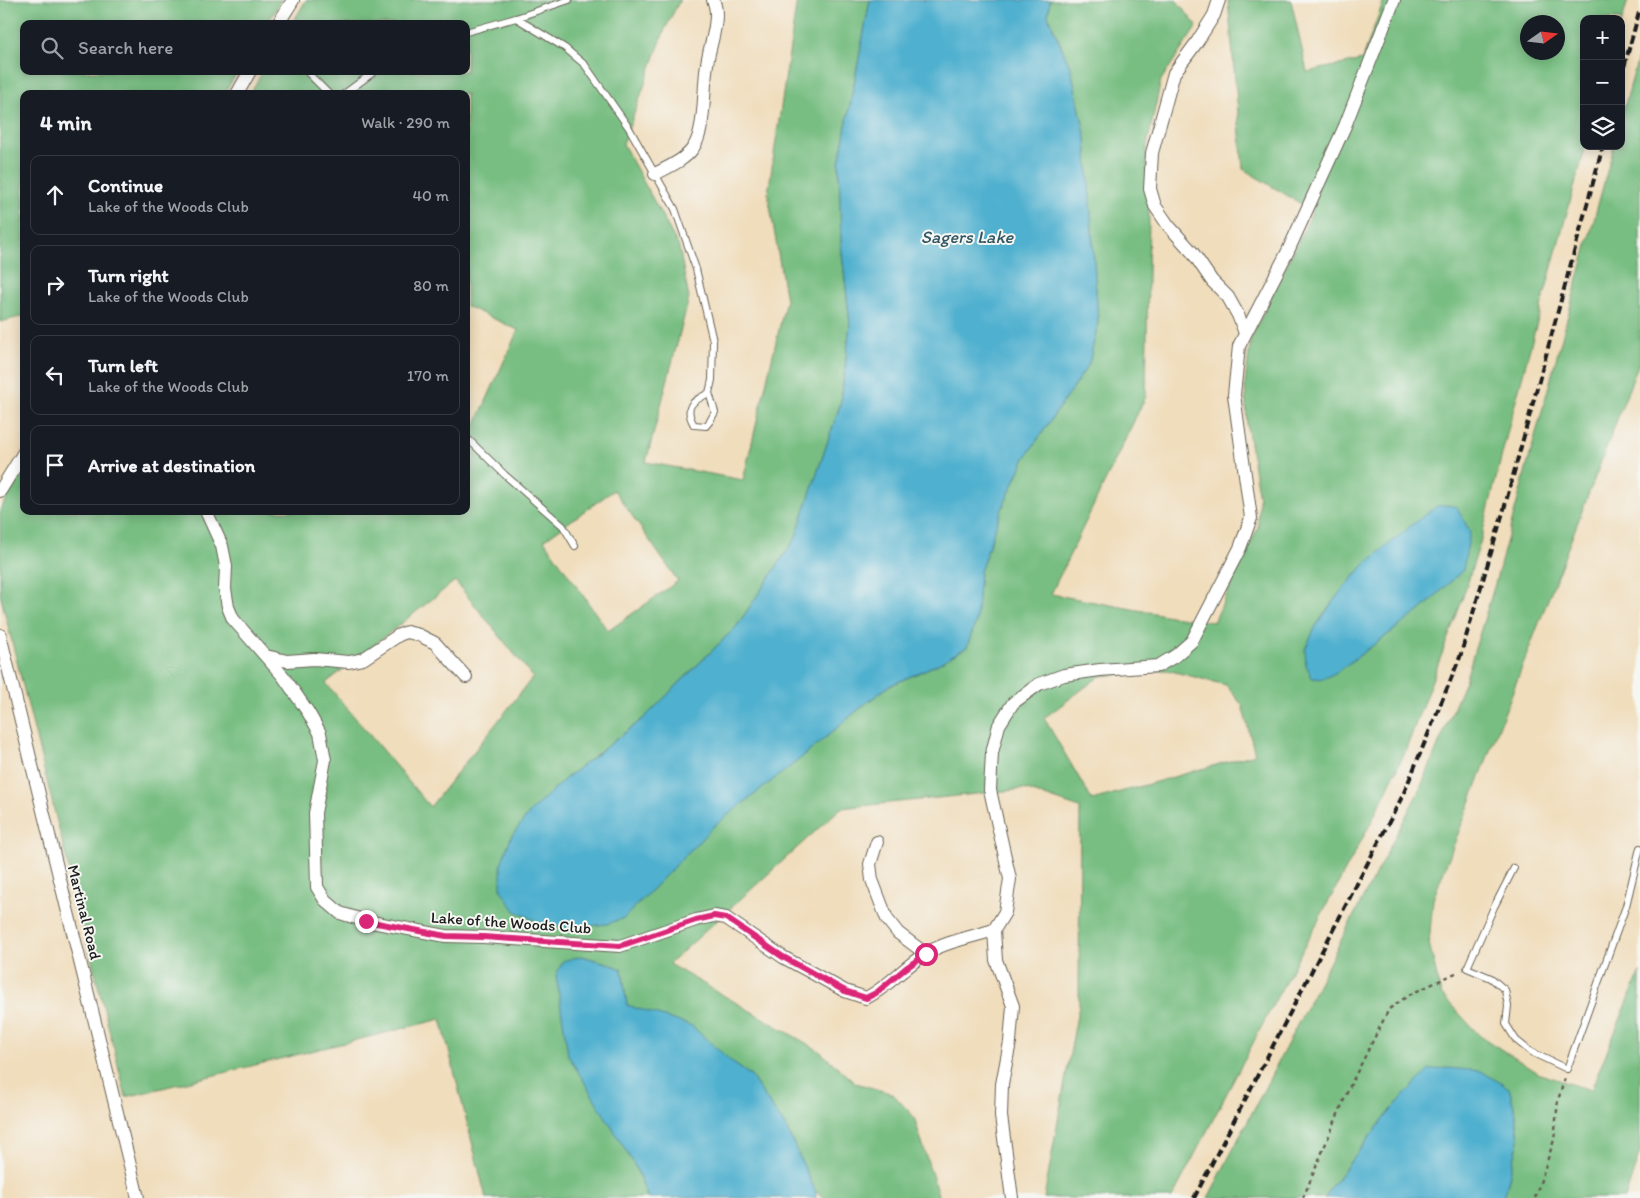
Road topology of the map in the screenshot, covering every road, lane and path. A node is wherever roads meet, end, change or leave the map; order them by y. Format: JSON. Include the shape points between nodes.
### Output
{"nodes":[{"id":1,"x":293,"y":0,"type":"edge"},
{"id":2,"x":569,"y":0,"type":"edge"},
{"id":3,"x":712,"y":0,"type":"edge"},
{"id":4,"x":1218,"y":0,"type":"edge"},
{"id":5,"x":1394,"y":0,"type":"edge"},
{"id":6,"x":516,"y":18,"type":"junction"},
{"id":7,"x":280,"y":20,"type":"edge"},
{"id":8,"x":470,"y":31,"type":"edge"},
{"id":9,"x":248,"y":75,"type":"edge"},
{"id":10,"x":310,"y":75,"type":"edge"},
{"id":11,"x":370,"y":75,"type":"edge"},
{"id":12,"x":238,"y":90,"type":"edge"},
{"id":13,"x":325,"y":90,"type":"edge"},
{"id":14,"x":349,"y":90,"type":"edge"},
{"id":15,"x":655,"y":174,"type":"junction"},
{"id":16,"x":1245,"y":333,"type":"junction"},
{"id":17,"x":709,"y":393,"type":"junction"},
{"id":18,"x":470,"y":441,"type":"edge"},
{"id":19,"x":20,"y":458,"type":"edge"},
{"id":20,"x":0,"y":491,"type":"edge"},
{"id":21,"x":208,"y":515,"type":"edge"},
{"id":22,"x":575,"y":546,"type":"dead end"},
{"id":23,"x":0,"y":634,"type":"edge"},
{"id":24,"x":266,"y":656,"type":"junction"},
{"id":25,"x":466,"y":677,"type":"dead end"},
{"id":26,"x":877,"y":842,"type":"dead end"},
{"id":27,"x":1640,"y":848,"type":"edge"},
{"id":28,"x":1514,"y":868,"type":"dead end"},
{"id":29,"x":994,"y":930,"type":"junction"},
{"id":30,"x":926,"y":954,"type":"junction"},
{"id":31,"x":1467,"y":968,"type":"junction"},
{"id":32,"x":1568,"y":1069,"type":"junction"},
{"id":33,"x":138,"y":1198,"type":"edge"},
{"id":34,"x":1012,"y":1198,"type":"edge"},
{"id":35,"x":1303,"y":1198,"type":"edge"},
{"id":36,"x":1535,"y":1198,"type":"edge"}],
"edges":[{"from":1,"to":7,"type":"street"},
{"from":2,"to":6,"type":"lane"},
{"from":3,"to":15,"type":"street","via":[[715,3],[715,31],[707,63],[700,136],[684,158]]},
{"from":4,"to":16,"type":"street","via":[[1214,15],[1198,42],[1174,73],[1152,153],[1150,189],[1155,206],[1168,225],[1228,297]]},
{"from":5,"to":16,"type":"street","via":[[1344,126],[1288,251]]},
{"from":6,"to":8,"type":"lane"},
{"from":6,"to":15,"type":"lane","via":[[565,48],[585,65],[629,128]]},
{"from":9,"to":12,"type":"street"},
{"from":10,"to":13,"type":"lane"},
{"from":11,"to":14,"type":"lane"},
{"from":15,"to":17,"type":"lane","via":[[675,209],[696,269],[713,341]]},
{"from":16,"to":29,"type":"street","via":[[1239,346],[1234,395],[1251,518],[1240,548],[1192,641],[1175,656],[1158,666],[1064,675],[1039,684],[1008,710],[999,725],[992,753],[990,790],[1010,879],[1005,912]]},
{"from":17,"to":17,"type":"lane","via":[[695,400],[689,408],[694,425],[706,426],[710,421],[714,412]]},
{"from":18,"to":22,"type":"lane","via":[[563,526]]},
{"from":19,"to":20,"type":"street"},
{"from":21,"to":24,"type":"street","name":"Lake of the Woods Club","via":[[222,546],[228,607],[234,620]]},
{"from":23,"to":33,"type":"street","name":"Martinal Road"},
{"from":24,"to":25,"type":"street","via":[[287,661],[314,658],[349,662],[363,659],[407,632],[435,643]]},
{"from":24,"to":30,"type":"street","name":"Lake of the Woods Club","via":[[320,733],[325,760],[315,813],[317,887],[325,900],[340,913],[446,936],[620,946],[714,916],[726,918],[783,957],[845,991],[866,998]]},
{"from":26,"to":30,"type":"street","via":[[870,864],[872,880],[887,919],[898,933]]},
{"from":27,"to":32,"type":"lane","via":[[1626,906]]},
{"from":28,"to":31,"type":"lane"},
{"from":29,"to":30,"type":"street","name":"Lake of the Woods Club"},
{"from":29,"to":34,"type":"street","via":[[996,960],[1013,1006],[1001,1116]]},
{"from":31,"to":32,"type":"lane","via":[[1491,978],[1505,990],[1508,1006],[1506,1024],[1516,1040],[1531,1052]]},
{"from":31,"to":35,"type":"path","via":[[1409,995],[1389,1009],[1349,1088]]},
{"from":32,"to":36,"type":"path","via":[[1558,1100],[1554,1140]]}]}
